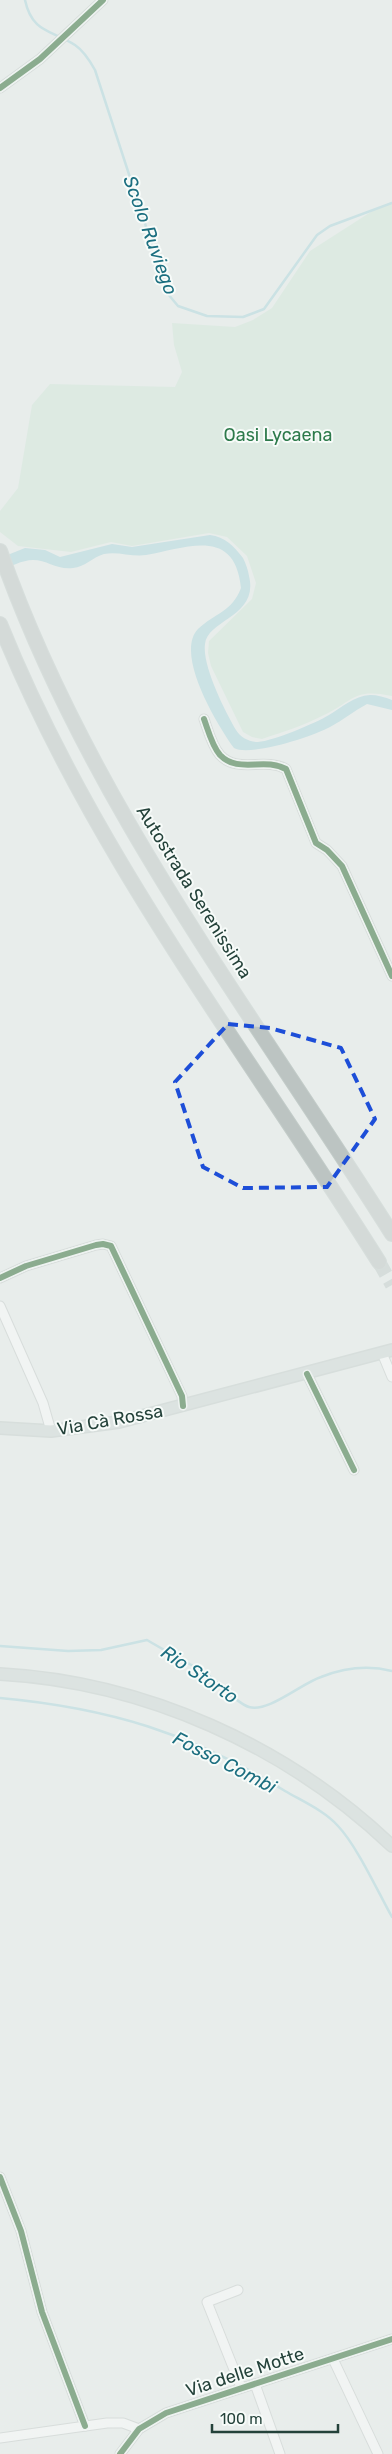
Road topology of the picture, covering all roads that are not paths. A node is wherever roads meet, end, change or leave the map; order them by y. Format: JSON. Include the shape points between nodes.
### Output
{"nodes":[{"id":1,"x":103,"y":0,"type":"edge"},
{"id":2,"x":0,"y":88,"type":"edge"},
{"id":3,"x":0,"y":551,"type":"edge"},
{"id":4,"x":0,"y":624,"type":"edge"},
{"id":5,"x":204,"y":719,"type":"dead end"},
{"id":6,"x":392,"y":976,"type":"edge"},
{"id":7,"x":392,"y":1234,"type":"edge"},
{"id":8,"x":379,"y":1262,"type":"tunnel mouth"},
{"id":9,"x":0,"y":1278,"type":"edge"},
{"id":10,"x":0,"y":1306,"type":"edge"},
{"id":11,"x":387,"y":1351,"type":"edge"},
{"id":12,"x":307,"y":1374,"type":"junction"},
{"id":13,"x":392,"y":1377,"type":"edge"},
{"id":14,"x":183,"y":1406,"type":"junction"},
{"id":15,"x":0,"y":1428,"type":"edge"},
{"id":16,"x":51,"y":1431,"type":"junction"},
{"id":17,"x":354,"y":1470,"type":"dead end"},
{"id":18,"x":0,"y":1674,"type":"edge"},
{"id":19,"x":392,"y":1846,"type":"edge"},
{"id":20,"x":0,"y":2177,"type":"edge"},
{"id":21,"x":238,"y":2290,"type":"dead end"},
{"id":22,"x":392,"y":2339,"type":"edge"},
{"id":23,"x":333,"y":2359,"type":"junction"},
{"id":24,"x":256,"y":2384,"type":"junction"},
{"id":25,"x":242,"y":2387,"type":"junction"},
{"id":26,"x":84,"y":2426,"type":"junction"},
{"id":27,"x":139,"y":2428,"type":"junction"},
{"id":28,"x":0,"y":2438,"type":"edge"},
{"id":29,"x":120,"y":2454,"type":"edge"},
{"id":30,"x":280,"y":2454,"type":"edge"},
{"id":31,"x":378,"y":2454,"type":"edge"}],
"edges":[{"from":1,"to":2,"type":"street","via":[[56,45]]},
{"from":3,"to":7,"type":"highway","name":"Autostrada Serenissima","via":[[69,714],[135,837]]},
{"from":4,"to":8,"type":"highway","via":[[46,727],[112,851]]},
{"from":5,"to":6,"type":"street","via":[[219,754],[227,760],[238,765],[267,762],[286,769],[316,843],[342,866]]},
{"from":9,"to":14,"type":"street","via":[[26,1266],[96,1245],[111,1246],[182,1396]]},
{"from":10,"to":16,"type":"street","via":[[43,1403]]},
{"from":11,"to":12,"type":"main road","name":"Via Cà Rossa"},
{"from":11,"to":13,"type":"street"},
{"from":12,"to":14,"type":"main road","name":"Via Cà Rossa"},
{"from":12,"to":17,"type":"street"},
{"from":14,"to":16,"type":"main road","name":"Via Cà Rossa","via":[[118,1422]]},
{"from":15,"to":16,"type":"main road","name":"Via Cà Rossa"},
{"from":18,"to":19,"type":"main road","via":[[100,1688],[190,1717],[248,1743],[298,1772],[339,1801]]},
{"from":20,"to":26,"type":"street","via":[[21,2231],[42,2312]]},
{"from":21,"to":25,"type":"street","via":[[207,2302]]},
{"from":22,"to":23,"type":"street","name":"Via delle Motte"},
{"from":23,"to":24,"type":"street","name":"Via delle Motte"},
{"from":23,"to":31,"type":"street"},
{"from":24,"to":25,"type":"street","name":"Via delle Motte"},
{"from":24,"to":30,"type":"street"},
{"from":25,"to":27,"type":"street","name":"Via delle Motte","via":[[166,2413]]},
{"from":26,"to":27,"type":"street","via":[[108,2422]]},
{"from":26,"to":28,"type":"street"},
{"from":27,"to":29,"type":"street","name":"Via delle Motte"}]}
